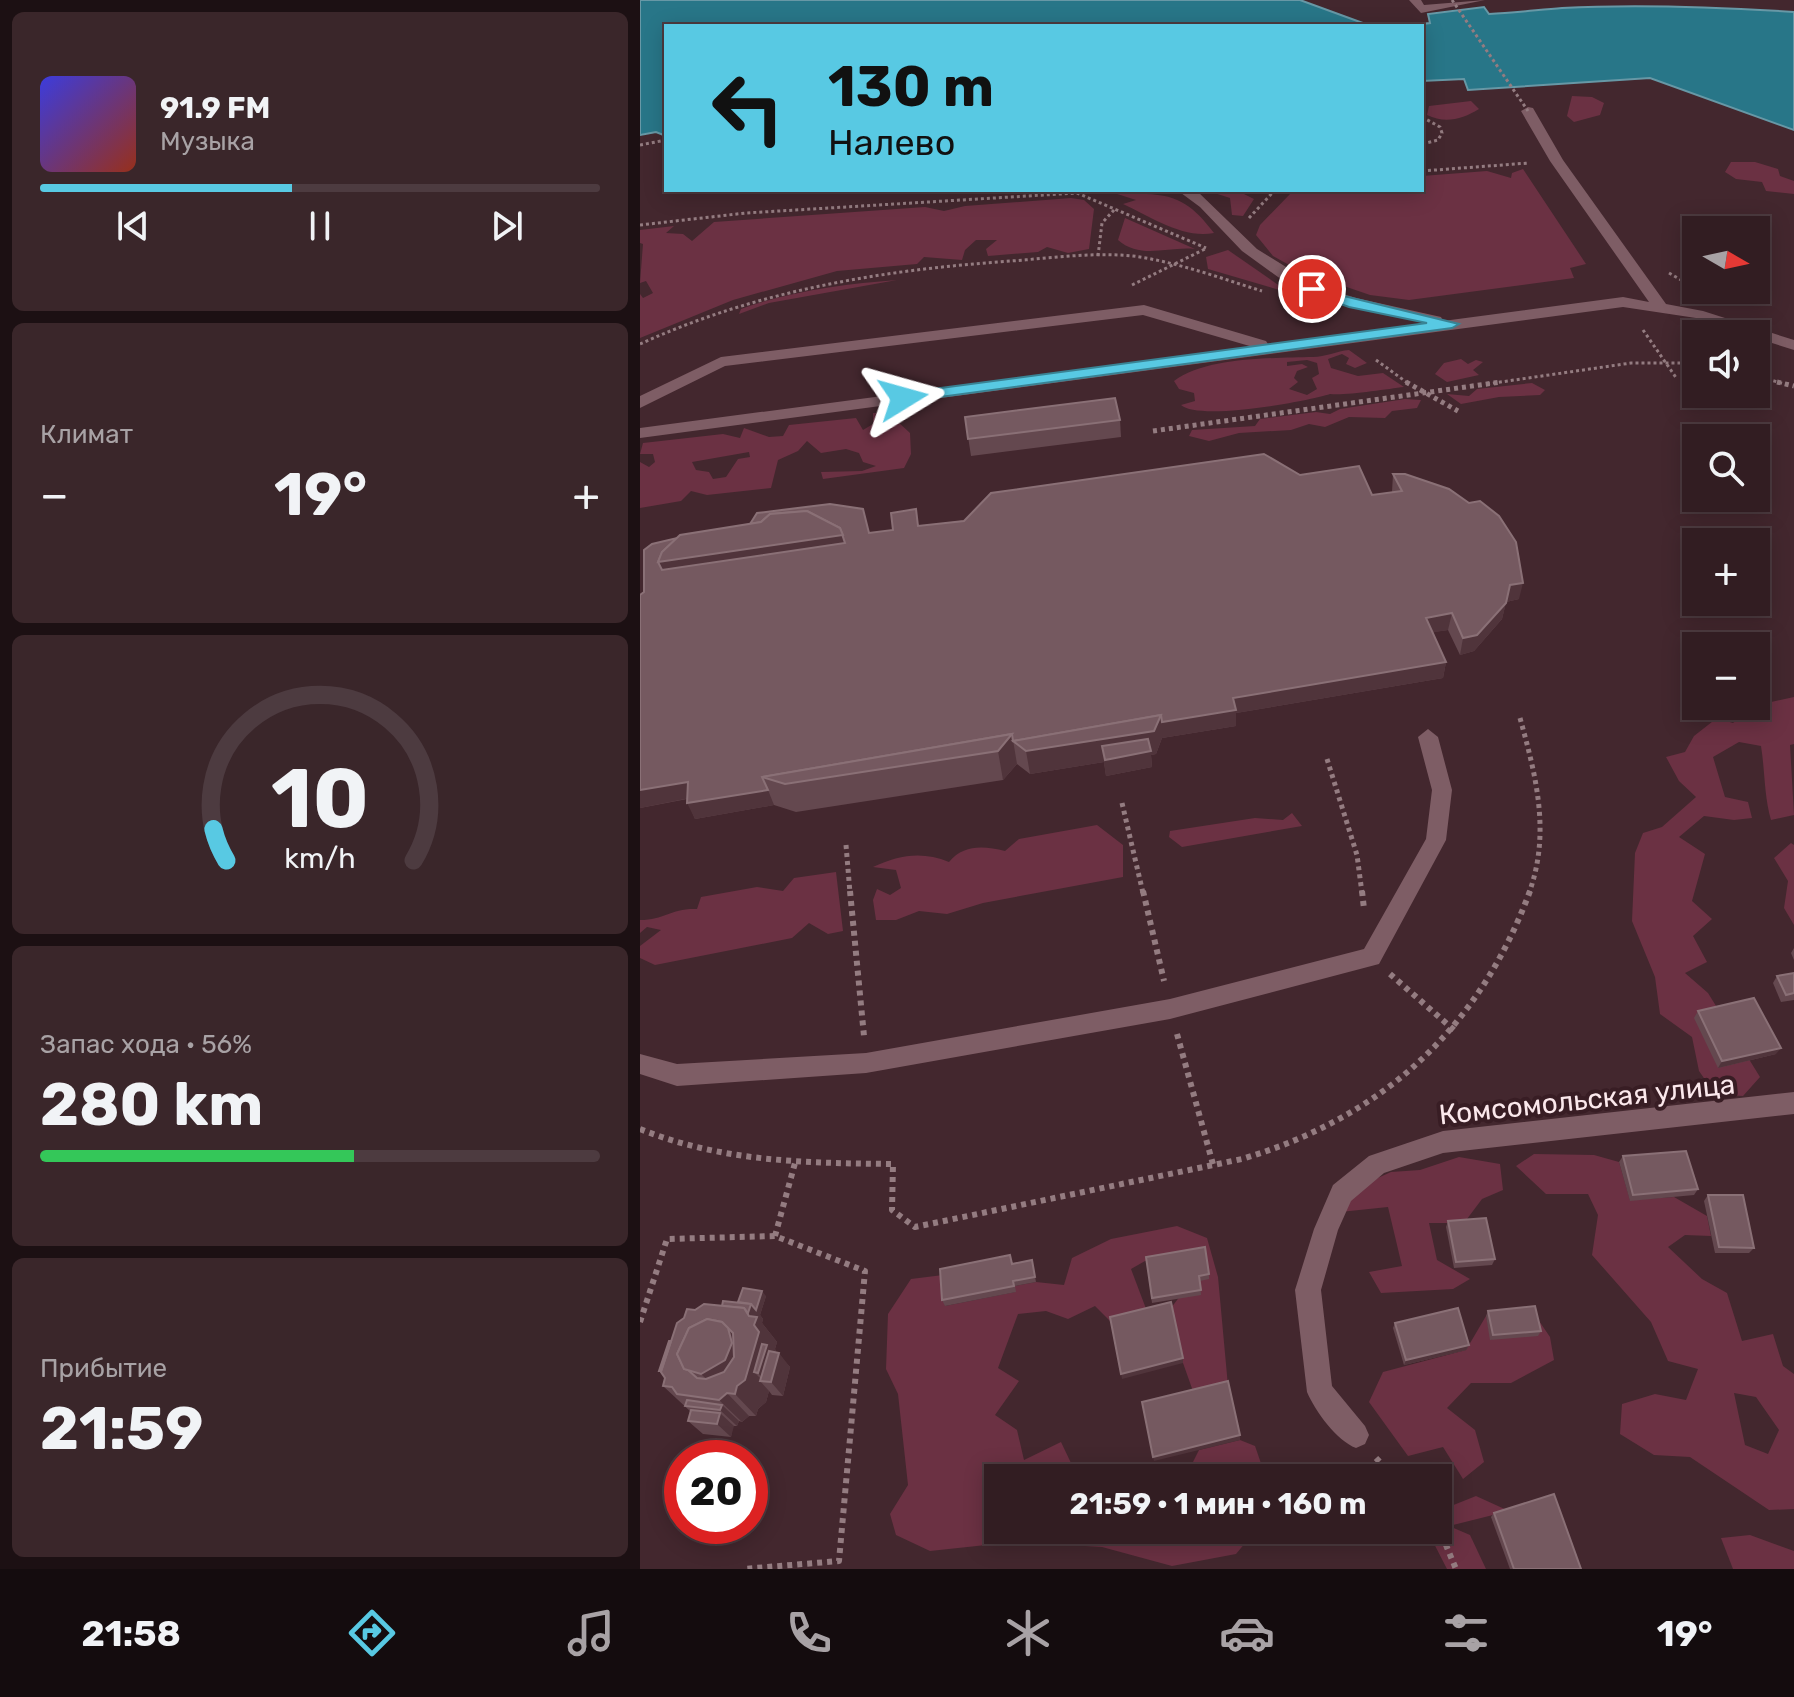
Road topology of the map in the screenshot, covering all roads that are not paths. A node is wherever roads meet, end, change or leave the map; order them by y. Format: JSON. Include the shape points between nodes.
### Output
{"nodes":[{"id":1,"x":1415,"y":0,"type":"edge"},
{"id":2,"x":1479,"y":0,"type":"edge"},
{"id":3,"x":1528,"y":111,"type":"road end"},
{"id":4,"x":1187,"y":192,"type":"edge"},
{"id":5,"x":1660,"y":306,"type":"junction"},
{"id":6,"x":1452,"y":324,"type":"junction"},
{"id":7,"x":1794,"y":345,"type":"edge"},
{"id":8,"x":1268,"y":347,"type":"junction"},
{"id":9,"x":640,"y":403,"type":"edge"},
{"id":10,"x":640,"y":433,"type":"edge"},
{"id":11,"x":1428,"y":737,"type":"dead end"},
{"id":12,"x":640,"y":1064,"type":"edge"},
{"id":13,"x":1794,"y":1103,"type":"edge"},
{"id":14,"x":1356,"y":1435,"type":"dead end"}],
"edges":[{"from":1,"to":2,"type":"street","via":[[1421,9]]},
{"from":3,"to":5,"type":"street","via":[[1557,161]]},
{"from":4,"to":6,"type":"street","via":[[1273,268],[1312,289],[1354,304]]},
{"from":5,"to":6,"type":"street","via":[[1586,305]]},
{"from":5,"to":7,"type":"street"},
{"from":6,"to":8,"type":"street"},
{"from":8,"to":9,"type":"street","via":[[1144,310],[721,362]]},
{"from":8,"to":10,"type":"street"},
{"from":11,"to":12,"type":"street","via":[[1442,790],[1436,840],[1371,957],[1170,1009],[866,1063],[677,1075]]},
{"from":13,"to":14,"type":"street","name":"Комсомольская улица","via":[[1443,1142],[1377,1164],[1342,1193],[1308,1290],[1320,1392]]}]}
